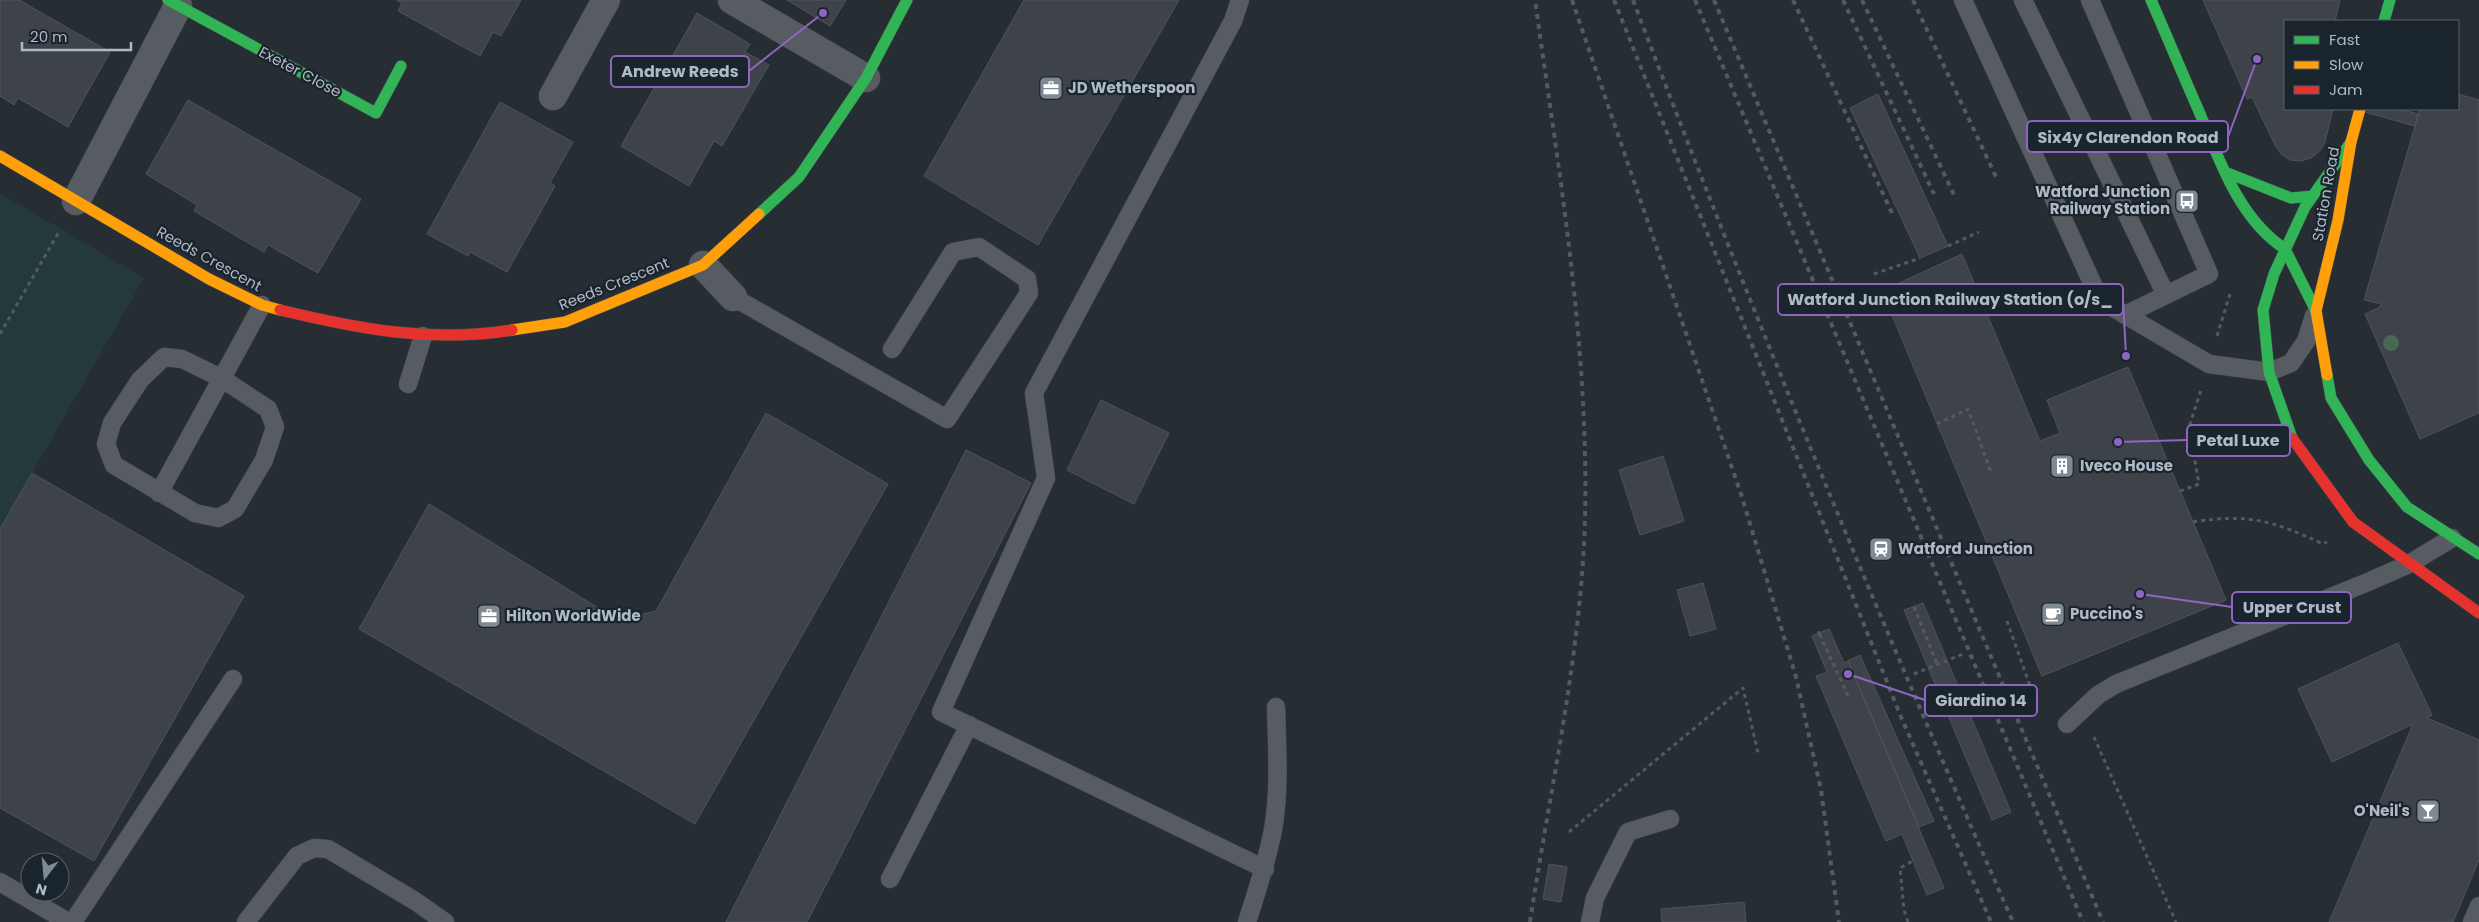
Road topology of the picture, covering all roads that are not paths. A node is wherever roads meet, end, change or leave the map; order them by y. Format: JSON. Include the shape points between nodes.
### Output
{"nodes":[{"id":1,"x":606,"y":0,"type":"edge"},
{"id":2,"x":732,"y":0,"type":"edge"},
{"id":3,"x":907,"y":0,"type":"edge"},
{"id":4,"x":1240,"y":0,"type":"edge"},
{"id":5,"x":1963,"y":0,"type":"edge"},
{"id":6,"x":2023,"y":0,"type":"edge"},
{"id":7,"x":2090,"y":0,"type":"edge"},
{"id":8,"x":2151,"y":0,"type":"edge"},
{"id":9,"x":2390,"y":0,"type":"edge"},
{"id":10,"x":173,"y":3,"type":"edge"},
{"id":11,"x":2384,"y":20,"type":"edge"},
{"id":12,"x":401,"y":66,"type":"dead end"},
{"id":13,"x":866,"y":78,"type":"junction"},
{"id":14,"x":553,"y":96,"type":"dead end"},
{"id":15,"x":2360,"y":110,"type":"edge"},
{"id":16,"x":2351,"y":142,"type":"junction"},
{"id":17,"x":0,"y":156,"type":"edge"},
{"id":18,"x":2225,"y":172,"type":"junction"},
{"id":19,"x":2313,"y":196,"type":"junction"},
{"id":20,"x":76,"y":201,"type":"junction"},
{"id":21,"x":2285,"y":248,"type":"junction"},
{"id":22,"x":703,"y":265,"type":"junction"},
{"id":23,"x":2166,"y":295,"type":"junction"},
{"id":24,"x":733,"y":297,"type":"joint"},
{"id":25,"x":262,"y":305,"type":"junction"},
{"id":26,"x":2316,"y":311,"type":"junction"},
{"id":27,"x":2126,"y":315,"type":"junction"},
{"id":28,"x":423,"y":336,"type":"junction"},
{"id":29,"x":892,"y":349,"type":"dead end"},
{"id":30,"x":2269,"y":372,"type":"junction"},
{"id":31,"x":221,"y":378,"type":"junction"},
{"id":32,"x":408,"y":384,"type":"dead end"},
{"id":33,"x":159,"y":493,"type":"junction"},
{"id":34,"x":2452,"y":538,"type":"junction"},
{"id":35,"x":2479,"y":554,"type":"edge"},
{"id":36,"x":2408,"y":564,"type":"junction"},
{"id":37,"x":2479,"y":613,"type":"edge"},
{"id":38,"x":233,"y":679,"type":"dead end"},
{"id":39,"x":1276,"y":707,"type":"dead end"},
{"id":40,"x":2067,"y":724,"type":"dead end"},
{"id":41,"x":969,"y":726,"type":"junction"},
{"id":42,"x":1670,"y":819,"type":"dead end"},
{"id":43,"x":1265,"y":869,"type":"junction"},
{"id":44,"x":890,"y":879,"type":"dead end"},
{"id":45,"x":0,"y":882,"type":"edge"},
{"id":46,"x":2479,"y":906,"type":"edge"},
{"id":47,"x":68,"y":922,"type":"edge"},
{"id":48,"x":73,"y":922,"type":"edge"},
{"id":49,"x":246,"y":922,"type":"edge"},
{"id":50,"x":445,"y":922,"type":"edge"},
{"id":51,"x":1247,"y":922,"type":"edge"},
{"id":52,"x":1590,"y":922,"type":"edge"},
{"id":53,"x":2472,"y":922,"type":"edge"}],
"edges":[{"from":1,"to":14,"type":"street"},
{"from":2,"to":13,"type":"street"},
{"from":3,"to":13,"type":"street","name":"Reeds Crescent"},
{"from":4,"to":41,"type":"lane","via":[[1233,21],[1034,393],[1046,478],[941,712]]},
{"from":5,"to":27,"type":"lane","via":[[2100,300]]},
{"from":6,"to":23,"type":"lane"},
{"from":7,"to":23,"type":"lane","via":[[2209,274]]},
{"from":8,"to":18,"type":"street"},
{"from":9,"to":11,"type":"street"},
{"from":10,"to":12,"type":"street","name":"Exeter Close","via":[[376,113]]},
{"from":10,"to":20,"type":"street","name":"Exeter Close"},
{"from":13,"to":22,"type":"street","name":"Reeds Crescent","via":[[799,177]]},
{"from":15,"to":16,"type":"street"},
{"from":16,"to":19,"type":"street","name":"Station Road"},
{"from":16,"to":26,"type":"street","name":"Station Road","via":[[2338,220]]},
{"from":17,"to":20,"type":"street","name":"Reeds Crescent"},
{"from":18,"to":19,"type":"street","via":[[2291,198]]},
{"from":18,"to":21,"type":"street","via":[[2243,205],[2267,237]]},
{"from":19,"to":21,"type":"street","name":"Station Road"},
{"from":20,"to":25,"type":"street","name":"Reeds Crescent","via":[[209,279]]},
{"from":21,"to":26,"type":"street"},
{"from":21,"to":30,"type":"street","name":"Station Road","via":[[2264,310]]},
{"from":22,"to":24,"type":"street"},
{"from":22,"to":28,"type":"street","name":"Reeds Crescent","via":[[565,322],[494,333]]},
{"from":23,"to":27,"type":"lane"},
{"from":24,"to":29,"type":"lane","via":[[947,419],[1029,293],[1027,278],[979,247],[953,252]]},
{"from":25,"to":28,"type":"street","name":"Reeds Crescent","via":[[339,324]]},
{"from":25,"to":31,"type":"lane"},
{"from":26,"to":30,"type":"lane","via":[[2306,340],[2291,363]]},
{"from":26,"to":34,"type":"street","name":"Station Road","via":[[2331,398],[2369,460],[2406,506]]},
{"from":27,"to":30,"type":"lane","via":[[2209,364]]},
{"from":28,"to":32,"type":"lane"},
{"from":30,"to":36,"type":"street","name":"Station Road","via":[[2293,442],[2353,522]]},
{"from":31,"to":33,"type":"lane"},
{"from":31,"to":33,"type":"lane","via":[[182,359],[164,357],[140,380],[112,423],[106,444],[114,465]]},
{"from":31,"to":33,"type":"lane","via":[[268,409],[275,427],[264,460],[234,509],[218,518],[195,513]]},
{"from":34,"to":35,"type":"street","name":"Station Road"},
{"from":34,"to":36,"type":"lane"},
{"from":36,"to":37,"type":"street","name":"Station Road"},
{"from":36,"to":40,"type":"lane","via":[[2116,684],[2098,695]]},
{"from":38,"to":48,"type":"lane"},
{"from":39,"to":43,"type":"lane","via":[[1277,789],[1274,828]]},
{"from":41,"to":43,"type":"lane"},
{"from":41,"to":44,"type":"lane"},
{"from":42,"to":52,"type":"lane","via":[[1628,832],[1595,898]]},
{"from":43,"to":51,"type":"lane"},
{"from":45,"to":47,"type":"lane"},
{"from":46,"to":53,"type":"lane"},
{"from":49,"to":50,"type":"lane","via":[[297,856],[314,848],[328,849]]}]}
